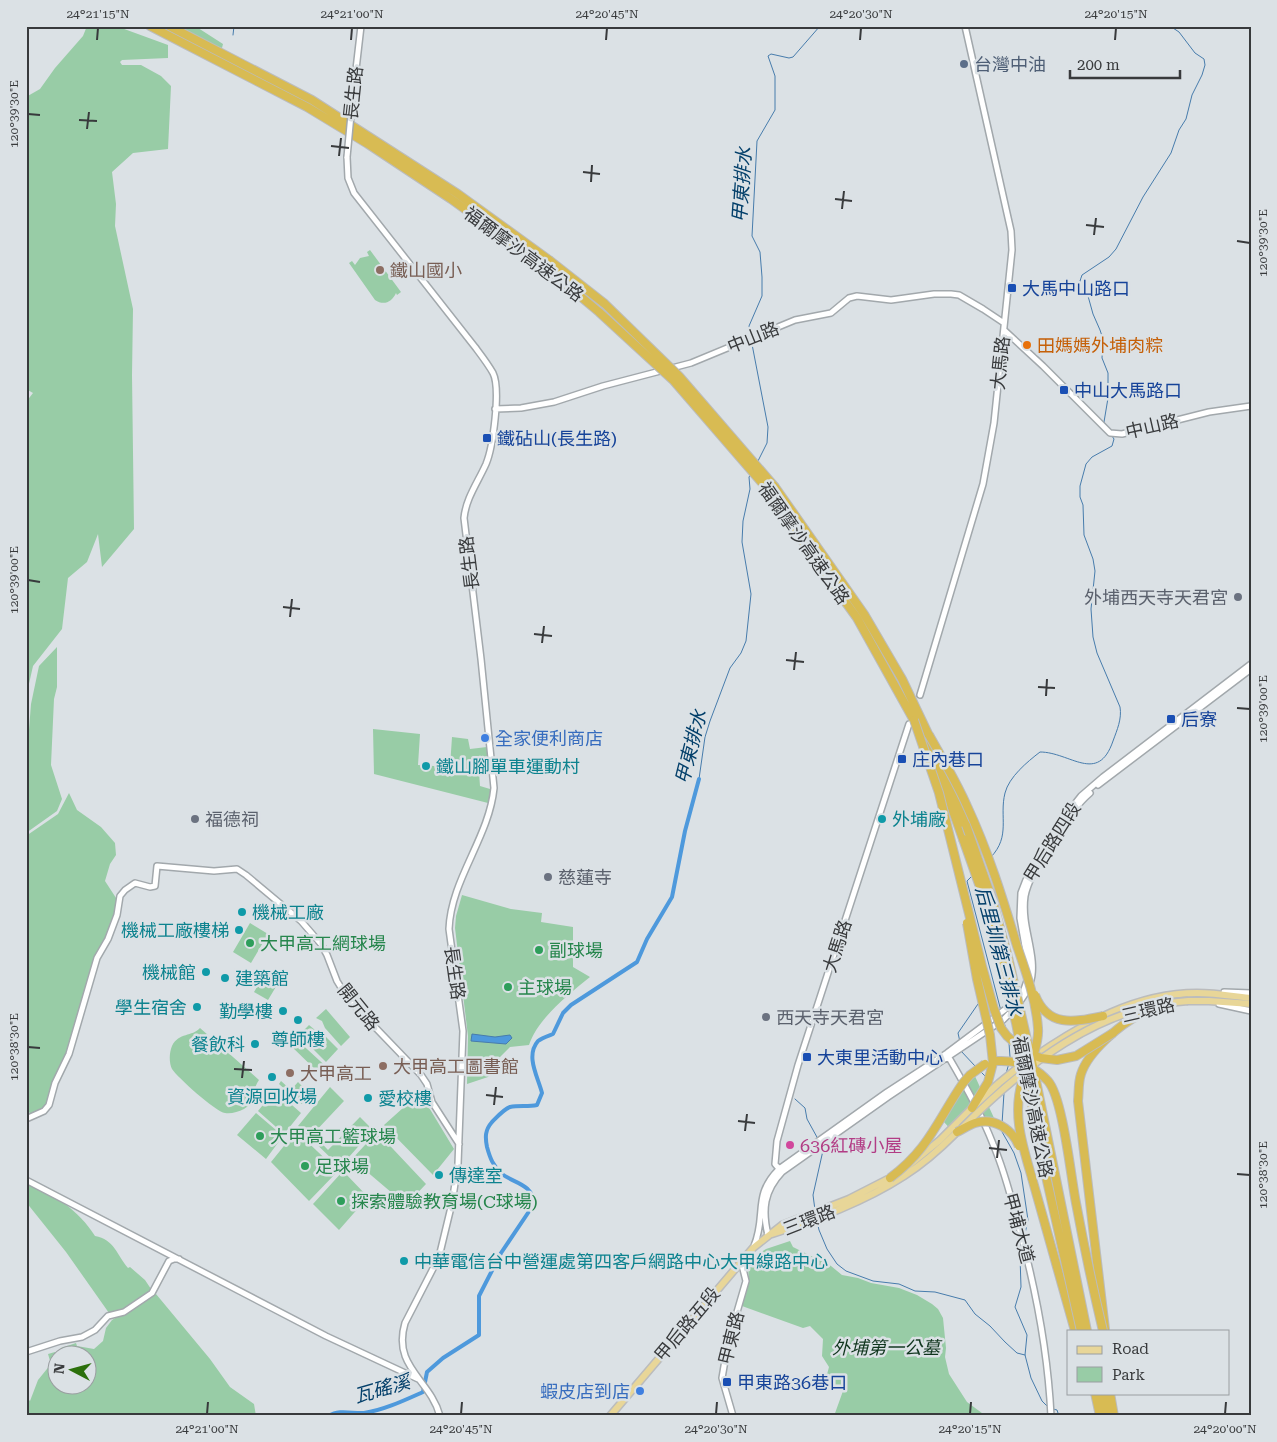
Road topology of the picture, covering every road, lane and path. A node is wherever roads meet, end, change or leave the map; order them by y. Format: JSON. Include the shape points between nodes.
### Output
{"nodes":[{"id":1,"x":150,"y":26,"type":"edge"},
{"id":2,"x":169,"y":26,"type":"edge"},
{"id":3,"x":361,"y":26,"type":"edge"},
{"id":4,"x":965,"y":26,"type":"edge"},
{"id":5,"x":1004,"y":326,"type":"junction"},
{"id":6,"x":1251,"y":406,"type":"edge"},
{"id":7,"x":495,"y":408,"type":"junction"},
{"id":8,"x":772,"y":489,"type":"junction"},
{"id":9,"x":873,"y":638,"type":"junction"},
{"id":10,"x":1251,"y":664,"type":"edge"},
{"id":11,"x":1251,"y":669,"type":"edge"},
{"id":12,"x":920,"y":695,"type":"dead end"},
{"id":13,"x":911,"y":722,"type":"junction"},
{"id":14,"x":929,"y":735,"type":"junction"},
{"id":15,"x":959,"y":876,"type":"junction"},
{"id":16,"x":1026,"y":972,"type":"junction"},
{"id":17,"x":1209,"y":993,"type":"junction"},
{"id":18,"x":1251,"y":993,"type":"edge"},
{"id":19,"x":1251,"y":998,"type":"edge"},
{"id":20,"x":1209,"y":1001,"type":"junction"},
{"id":21,"x":1188,"y":1002,"type":"junction"},
{"id":22,"x":1251,"y":1004,"type":"edge"},
{"id":23,"x":1251,"y":1011,"type":"edge"},
{"id":24,"x":1103,"y":1016,"type":"junction"},
{"id":25,"x":1113,"y":1033,"type":"junction"},
{"id":26,"x":963,"y":1044,"type":"junction"},
{"id":27,"x":948,"y":1055,"type":"junction"},
{"id":28,"x":1032,"y":1058,"type":"junction"},
{"id":29,"x":1027,"y":1069,"type":"junction"},
{"id":30,"x":972,"y":1108,"type":"junction"},
{"id":31,"x":26,"y":1119,"type":"edge"},
{"id":32,"x":957,"y":1132,"type":"junction"},
{"id":33,"x":460,"y":1145,"type":"junction"},
{"id":34,"x":781,"y":1171,"type":"junction"},
{"id":35,"x":890,"y":1178,"type":"junction"},
{"id":36,"x":1032,"y":1178,"type":"junction"},
{"id":37,"x":26,"y":1180,"type":"edge"},
{"id":38,"x":760,"y":1222,"type":"junction"},
{"id":39,"x":779,"y":1230,"type":"junction"},
{"id":40,"x":768,"y":1235,"type":"junction"},
{"id":41,"x":753,"y":1248,"type":"junction"},
{"id":42,"x":179,"y":1259,"type":"junction"},
{"id":43,"x":741,"y":1261,"type":"junction"},
{"id":44,"x":1075,"y":1330,"type":"edge"},
{"id":45,"x":1081,"y":1330,"type":"edge"},
{"id":46,"x":1087,"y":1330,"type":"edge"},
{"id":47,"x":1104,"y":1330,"type":"edge"},
{"id":48,"x":1104,"y":1330,"type":"edge"},
{"id":49,"x":26,"y":1352,"type":"edge"},
{"id":50,"x":409,"y":1368,"type":"junction"},
{"id":51,"x":400,"y":1372,"type":"junction"},
{"id":52,"x":420,"y":1382,"type":"junction"},
{"id":53,"x":1095,"y":1394,"type":"edge"},
{"id":54,"x":1102,"y":1394,"type":"edge"},
{"id":55,"x":1110,"y":1394,"type":"edge"},
{"id":56,"x":440,"y":1416,"type":"edge"},
{"id":57,"x":610,"y":1416,"type":"edge"},
{"id":58,"x":733,"y":1416,"type":"edge"},
{"id":59,"x":1051,"y":1416,"type":"edge"},
{"id":60,"x":1100,"y":1416,"type":"edge"},
{"id":61,"x":1107,"y":1416,"type":"edge"},
{"id":62,"x":1114,"y":1416,"type":"edge"}],
"edges":[{"from":1,"to":8,"type":"highway","name":"福爾摩沙高速公路","bridge":true,"via":[[307,107],[368,144],[544,266],[647,354]]},
{"from":2,"to":8,"type":"highway","name":"福爾摩沙高速公路","bridge":true,"via":[[312,100],[458,194],[549,260],[605,304],[679,376]]},
{"from":3,"to":7,"type":"street","name":"長生路","bridge":true,"via":[[347,157],[348,178],[354,193],[492,372]]},
{"from":4,"to":5,"type":"street","name":"大馬路","via":[[1011,231]]},
{"from":5,"to":6,"type":"street","name":"中山路","via":[[1110,433],[1122,434],[1209,412]]},
{"from":5,"to":7,"type":"street","name":"中山路","via":[[959,295],[934,294],[891,300],[857,296],[849,298],[831,313],[795,320],[691,363],[554,402],[521,408]]},
{"from":5,"to":12,"type":"street","name":"大馬路","via":[[994,423],[983,484]]},
{"from":7,"to":33,"type":"street","name":"長生路","via":[[486,465],[465,507],[464,518],[494,788],[490,809],[457,891],[450,918],[463,1031]]},
{"from":8,"to":9,"type":"highway","name":"福爾摩沙高速公路","via":[[813,557]]},
{"from":8,"to":9,"type":"highway","name":"福爾摩沙高速公路","via":[[864,614]]},
{"from":9,"to":13,"type":"highway","name":"福爾摩沙高速公路"},
{"from":9,"to":14,"type":"highway","name":"福爾摩沙高速公路","via":[[902,679]]},
{"from":10,"to":26,"type":"street","name":"甲后路四段","via":[[1103,777],[1073,805],[1034,865],[1021,893],[1020,918],[1028,963],[1028,978],[1023,992]]},
{"from":11,"to":26,"type":"street","name":"甲后路四段","via":[[1105,780],[1072,812],[1037,868],[1025,895],[1032,978],[1025,995],[1003,1020]]},
{"from":13,"to":15,"type":"highway","bridge":true,"via":[[939,793]]},
{"from":13,"to":34,"type":"street","name":"大馬路","via":[[798,1065],[776,1141],[775,1164]]},
{"from":13,"to":45,"type":"highway","name":"福爾摩沙高速公路","bridge":true,"via":[[936,769],[954,814],[1000,956]]},
{"from":14,"to":16,"type":"highway","bridge":true,"via":[[971,816]]},
{"from":14,"to":46,"type":"highway","name":"福爾摩沙高速公路","bridge":true,"via":[[969,832],[1008,957]]},
{"from":15,"to":25,"type":"highway","bridge":true,"via":[[994,1009],[1001,1028],[1016,1046],[1032,1055],[1058,1060],[1076,1056]]},
{"from":15,"to":30,"type":"highway","bridge":true,"via":[[992,1054],[988,1082]]},
{"from":16,"to":24,"type":"highway","bridge":true,"via":[[1038,1002],[1053,1018],[1072,1022]]},
{"from":16,"to":28,"type":"highway","bridge":true,"via":[[1038,1028],[1038,1041]]},
{"from":17,"to":18,"type":"street"},
{"from":17,"to":19,"type":"main road","name":"三環路"},
{"from":17,"to":24,"type":"main road","name":"三環路","via":[[1156,998],[1127,1005]]},
{"from":20,"to":21,"type":"main road","name":"三環路"},
{"from":20,"to":22,"type":"main road","name":"三環路"},
{"from":20,"to":23,"type":"street"},
{"from":21,"to":25,"type":"highway","bridge":true,"via":[[1142,1014]]},
{"from":21,"to":29,"type":"main road","name":"三環路","bridge":true,"via":[[1164,1003],[1120,1015],[1077,1036]]},
{"from":24,"to":28,"type":"main road","name":"三環路","bridge":true},
{"from":25,"to":47,"type":"highway","bridge":true,"via":[[1085,1065],[1078,1102]]},
{"from":26,"to":27,"type":"street"},
{"from":27,"to":34,"type":"street","via":[[887,1092]]},
{"from":27,"to":59,"type":"street","name":"甲埔大道","via":[[981,1115],[1006,1180],[1036,1295],[1044,1337]]},
{"from":28,"to":29,"type":"main road","bridge":true},
{"from":28,"to":30,"type":"main road","name":"三環路","bridge":true,"via":[[999,1082]]},
{"from":29,"to":32,"type":"main road","name":"三環路","bridge":true},
{"from":29,"to":36,"type":"highway","bridge":true,"via":[[1019,1096],[1018,1120]]},
{"from":30,"to":35,"type":"main road","name":"三環路","bridge":true,"via":[[923,1155]]},
{"from":31,"to":33,"type":"street","name":"開元路","via":[[44,1111],[50,1104],[55,1083],[69,1054],[92,972],[117,915],[124,890],[134,883],[155,886],[157,866],[214,871],[237,869],[288,908],[321,944],[348,999],[421,1075],[432,1102]]},
{"from":32,"to":36,"type":"highway","bridge":true,"via":[[975,1123],[1002,1125],[1014,1135]]},
{"from":32,"to":39,"type":"main road","name":"三環路","via":[[906,1175],[881,1190],[850,1205]]},
{"from":33,"to":50,"type":"street","via":[[452,1204],[438,1257],[402,1334],[402,1351]]},
{"from":34,"to":38,"type":"street","via":[[765,1186]]},
{"from":34,"to":40,"type":"street","via":[[768,1190],[765,1221]]},
{"from":35,"to":39,"type":"main road","name":"三環路","via":[[849,1200],[788,1222]]},
{"from":35,"to":48,"type":"highway","bridge":true,"via":[[923,1147],[955,1094],[974,1072],[985,1064],[1004,1061],[1021,1062],[1031,1067],[1048,1082],[1056,1098]]},
{"from":36,"to":44,"type":"highway"},
{"from":37,"to":42,"type":"street"},
{"from":38,"to":40,"type":"street"},
{"from":38,"to":41,"type":"street"},
{"from":39,"to":40,"type":"main road","name":"三環路"},
{"from":40,"to":41,"type":"main road","name":"甲后路五段"},
{"from":41,"to":43,"type":"main road","name":"甲后路五段"},
{"from":42,"to":49,"type":"street","via":[[169,1261],[152,1293],[124,1312],[108,1316],[95,1330],[82,1337]]},
{"from":42,"to":51,"type":"street"},
{"from":43,"to":57,"type":"main road","name":"甲后路五段"},
{"from":43,"to":58,"type":"street","name":"甲東路","via":[[746,1281],[728,1343],[722,1378]]},
{"from":50,"to":51,"type":"street"},
{"from":50,"to":52,"type":"street"},
{"from":51,"to":52,"type":"street"},
{"from":52,"to":56,"type":"street","via":[[430,1393]]},
{"from":53,"to":60,"type":"highway"},
{"from":54,"to":61,"type":"highway"},
{"from":55,"to":62,"type":"highway"}]}
